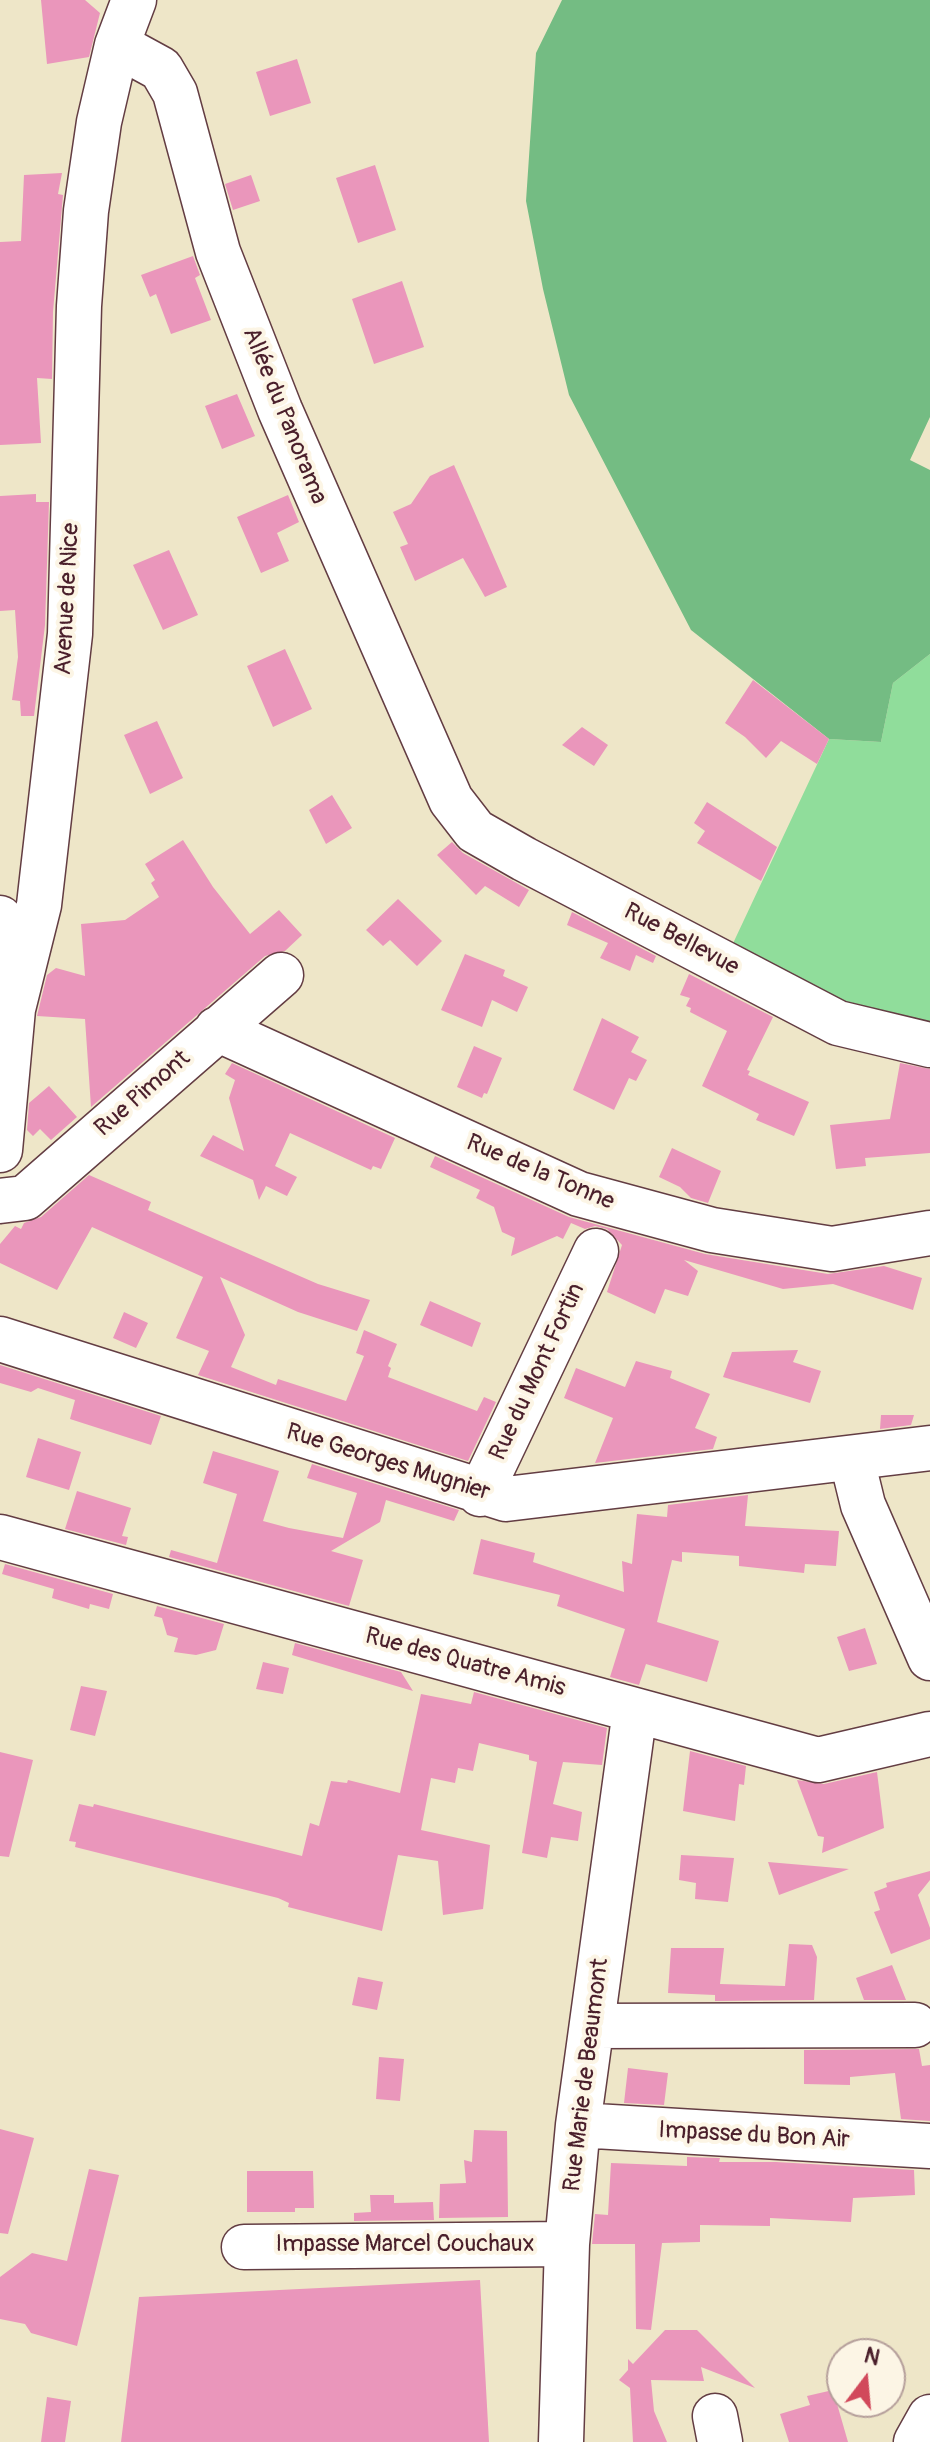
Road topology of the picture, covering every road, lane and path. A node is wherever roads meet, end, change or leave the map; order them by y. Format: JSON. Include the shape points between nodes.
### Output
{"nodes":[{"id":1,"x":134,"y":0,"type":"edge"},
{"id":2,"x":117,"y":45,"type":"junction"},
{"id":3,"x":451,"y":800,"type":"joint"},
{"id":4,"x":0,"y":918,"type":"edge"},
{"id":5,"x":281,"y":975,"type":"dead end"},
{"id":6,"x":13,"y":1009,"type":"junction"},
{"id":7,"x":217,"y":1029,"type":"junction"},
{"id":8,"x":930,"y":1045,"type":"edge"},
{"id":9,"x":0,"y":1150,"type":"edge"},
{"id":10,"x":0,"y":1201,"type":"edge"},
{"id":11,"x":930,"y":1233,"type":"edge"},
{"id":12,"x":596,"y":1251,"type":"dead end"},
{"id":13,"x":0,"y":1339,"type":"edge"},
{"id":14,"x":930,"y":1448,"type":"edge"},
{"id":15,"x":852,"y":1460,"type":"junction"},
{"id":16,"x":480,"y":1494,"type":"junction"},
{"id":17,"x":0,"y":1537,"type":"edge"},
{"id":18,"x":930,"y":1658,"type":"edge"},
{"id":19,"x":635,"y":1710,"type":"junction"},
{"id":20,"x":930,"y":1734,"type":"edge"},
{"id":21,"x":915,"y":2025,"type":"dead end"},
{"id":22,"x":593,"y":2026,"type":"junction"},
{"id":23,"x":578,"y":2125,"type":"junction"},
{"id":24,"x":930,"y":2146,"type":"edge"},
{"id":25,"x":567,"y":2244,"type":"junction"},
{"id":26,"x":244,"y":2247,"type":"dead end"},
{"id":27,"x":930,"y":2417,"type":"edge"},
{"id":28,"x":561,"y":2442,"type":"edge"},
{"id":29,"x":916,"y":2442,"type":"edge"}],
"edges":[{"from":1,"to":2,"type":"street","name":"Avenue de Nice"},
{"from":2,"to":3,"type":"street","name":"Allée du Panorama","via":[[161,69],[175,93],[218,252],[280,410]]},
{"from":2,"to":6,"type":"street","name":"Avenue de Nice","via":[[86,211],[70,634],[39,905]]},
{"from":3,"to":8,"type":"street","name":"Rue Bellevue","via":[[475,831],[785,996],[838,1023]]},
{"from":4,"to":6,"type":"street"},
{"from":5,"to":7,"type":"street","name":"Rue Pimont"},
{"from":6,"to":9,"type":"street","name":"Avenue de Nice"},
{"from":7,"to":10,"type":"street","name":"Rue Pimont","via":[[25,1198]]},
{"from":7,"to":11,"type":"street","name":"Rue de la Tonne","via":[[579,1194],[617,1206],[712,1230],[832,1249]]},
{"from":12,"to":16,"type":"street","name":"Rue du Mont Fortin"},
{"from":13,"to":16,"type":"street","name":"Rue Georges Mugnier"},
{"from":14,"to":15,"type":"street","name":"Rue Georges Mugnier"},
{"from":15,"to":16,"type":"street","name":"Rue Georges Mugnier","via":[[506,1499]]},
{"from":15,"to":18,"type":"street","via":[[863,1505]]},
{"from":17,"to":19,"type":"street","name":"Rue des Quatre Amis"},
{"from":19,"to":20,"type":"street","name":"Rue des Quatre Amis","via":[[818,1760]]},
{"from":19,"to":22,"type":"street","name":"Rue Marie de Beaumont"},
{"from":21,"to":22,"type":"street"},
{"from":22,"to":23,"type":"street","name":"Rue Marie de Beaumont"},
{"from":23,"to":24,"type":"street","name":"Impasse du Bon Air"},
{"from":23,"to":25,"type":"street","name":"Rue Marie de Beaumont"},
{"from":25,"to":26,"type":"street","name":"Impasse Marcel Couchaux"},
{"from":25,"to":28,"type":"street","name":"Rue Marie de Beaumont"},
{"from":27,"to":29,"type":"street"}]}
